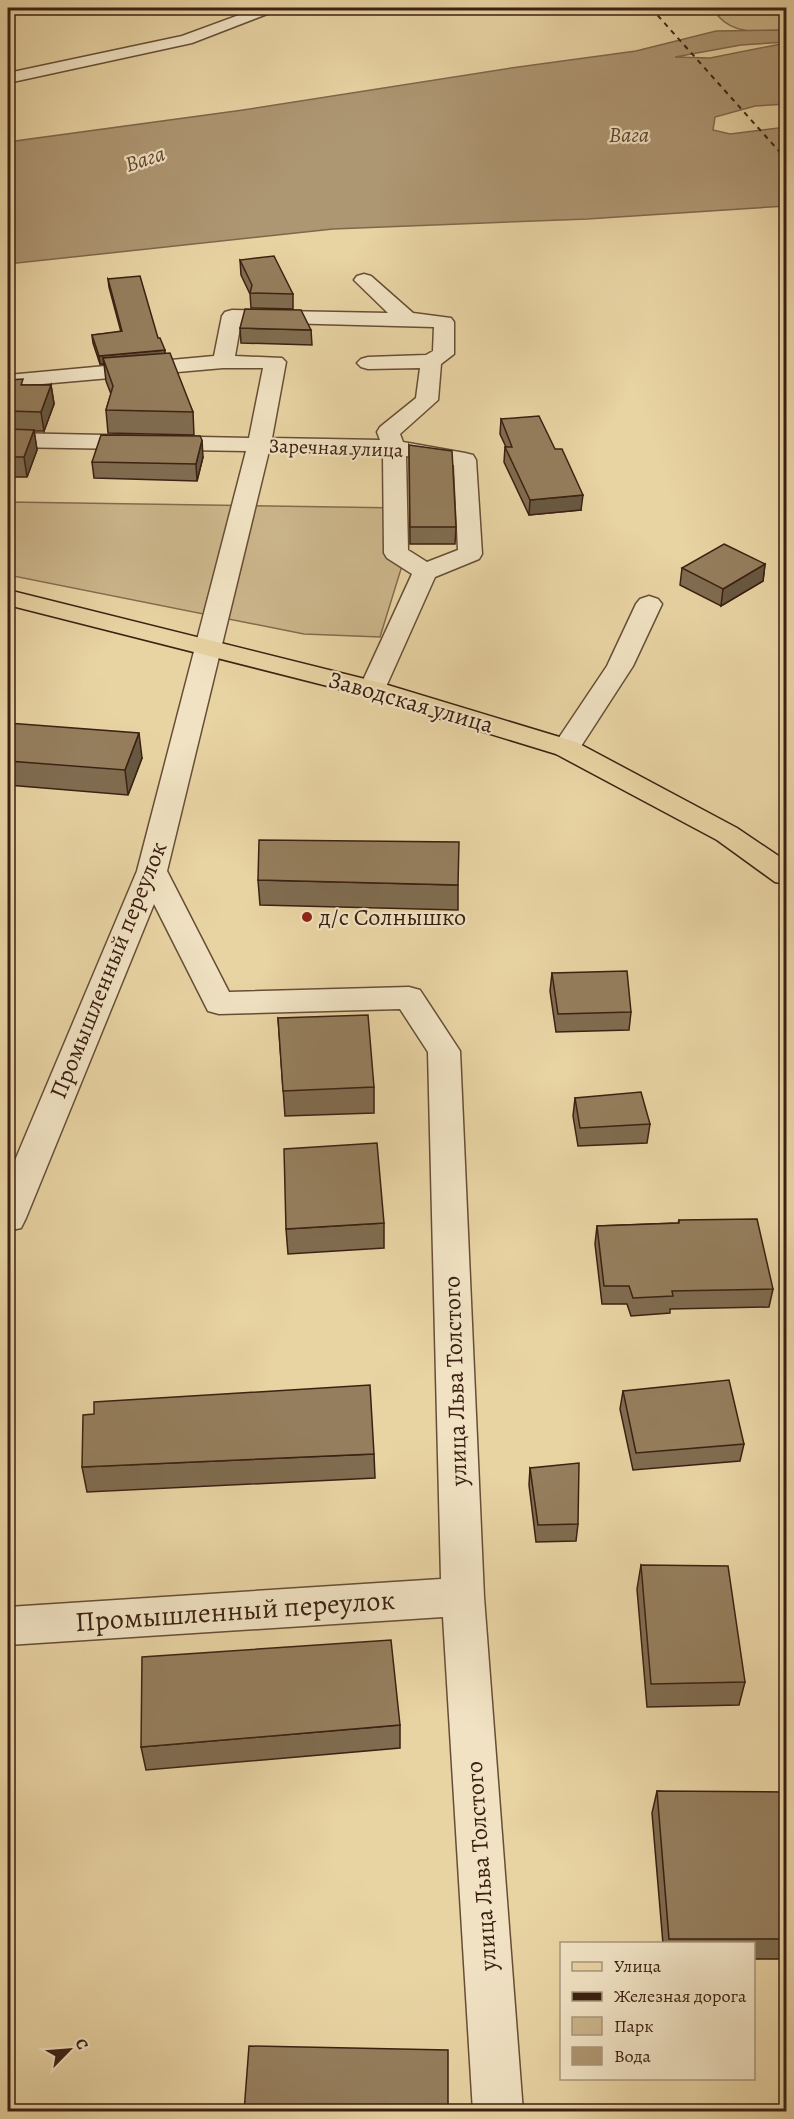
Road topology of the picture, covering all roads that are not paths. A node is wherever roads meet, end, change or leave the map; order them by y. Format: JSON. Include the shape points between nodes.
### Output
{"nodes":[{"id":1,"x":270,"y":8,"type":"edge"},
{"id":2,"x":8,"y":78,"type":"edge"},
{"id":3,"x":364,"y":280,"type":"dead end"},
{"id":4,"x":407,"y":319,"type":"junction"},
{"id":5,"x":431,"y":361,"type":"junction"},
{"id":6,"x":224,"y":362,"type":"junction"},
{"id":7,"x":368,"y":363,"type":"dead end"},
{"id":8,"x":8,"y":381,"type":"edge"},
{"id":9,"x":8,"y":440,"type":"edge"},
{"id":10,"x":259,"y":446,"type":"junction"},
{"id":11,"x":394,"y":447,"type":"junction"},
{"id":12,"x":425,"y":572,"type":"junction"},
{"id":13,"x":8,"y":598,"type":"edge"},
{"id":14,"x":650,"y":604,"type":"dead end"},
{"id":15,"x":209,"y":646,"type":"junction"},
{"id":16,"x":372,"y":689,"type":"junction"},
{"id":17,"x":566,"y":748,"type":"junction"},
{"id":18,"x":152,"y":871,"type":"junction"},
{"id":19,"x":786,"y":875,"type":"edge"},
{"id":20,"x":8,"y":1218,"type":"edge"},
{"id":21,"x":463,"y":1597,"type":"junction"},
{"id":22,"x":8,"y":1626,"type":"edge"},
{"id":23,"x":498,"y":2112,"type":"edge"}],
"edges":[{"from":1,"to":2,"type":"street","via":[[186,40]]},
{"from":3,"to":4,"type":"street"},
{"from":4,"to":5,"type":"street","via":[[444,322],[443,354]]},
{"from":4,"to":6,"type":"street","via":[[232,316]]},
{"from":5,"to":7,"type":"street"},
{"from":5,"to":11,"type":"street","via":[[427,400],[388,432]]},
{"from":6,"to":8,"type":"street"},
{"from":6,"to":10,"type":"street","name":"Промышленный переулок","via":[[275,362]]},
{"from":9,"to":10,"type":"street","name":"Заречная улица"},
{"from":10,"to":11,"type":"street","name":"Заречная улица"},
{"from":10,"to":15,"type":"street","name":"Промышленный переулок"},
{"from":11,"to":12,"type":"street","via":[[396,553]]},
{"from":11,"to":12,"type":"street","name":"Заречная улица","via":[[465,460],[470,554]]},
{"from":12,"to":16,"type":"street"},
{"from":13,"to":15,"type":"main road","name":"Заводская улица"},
{"from":14,"to":17,"type":"street","via":[[620,666]]},
{"from":15,"to":16,"type":"main road","name":"Заводская улица"},
{"from":15,"to":18,"type":"street","name":"Промышленный переулок"},
{"from":16,"to":17,"type":"main road","name":"Заводская улица"},
{"from":17,"to":19,"type":"main road","name":"Заводская улица","via":[[728,834]]},
{"from":18,"to":20,"type":"street","name":"Промышленный переулок"},
{"from":18,"to":21,"type":"street","name":"улица Льва Толстого","via":[[219,1003],[409,998],[444,1051]]},
{"from":21,"to":22,"type":"street","name":"Промышленный переулок"},
{"from":21,"to":23,"type":"street","name":"улица Льва Толстого"}]}
